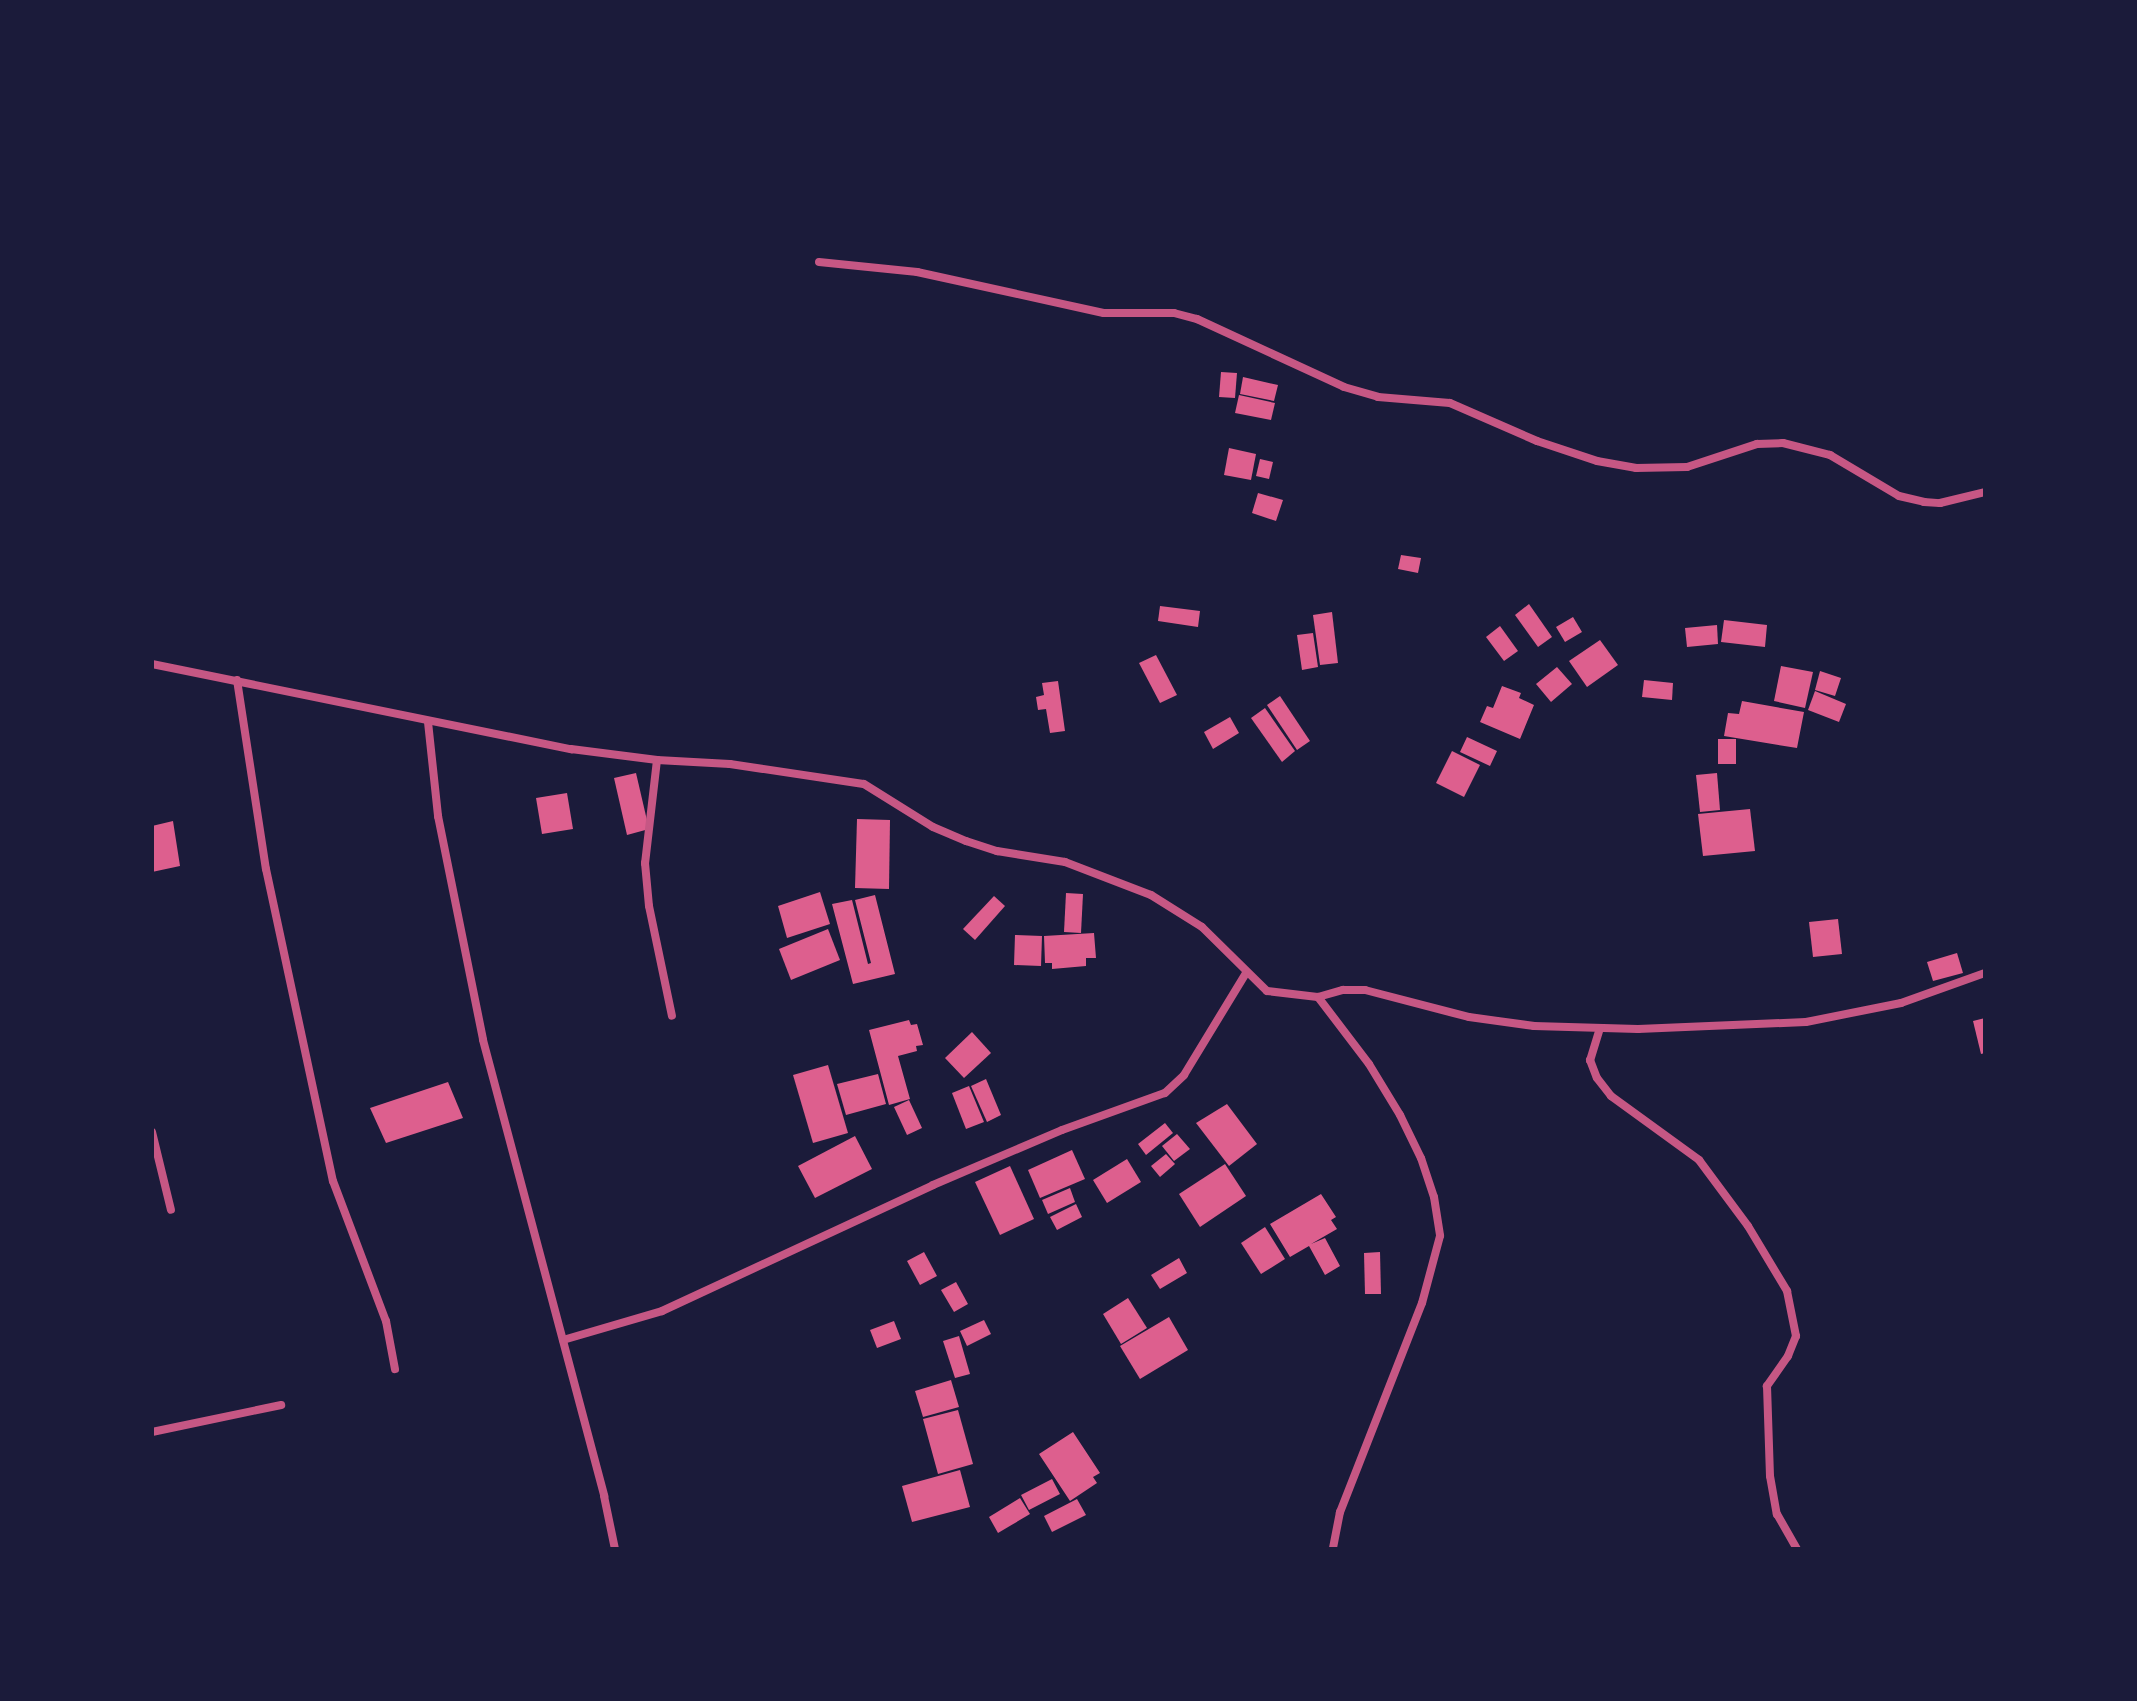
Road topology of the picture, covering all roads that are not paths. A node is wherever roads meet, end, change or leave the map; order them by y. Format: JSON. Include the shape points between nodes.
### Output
{"nodes":[{"id":1,"x":819,"y":262,"type":"dead end"},
{"id":2,"x":1985,"y":492,"type":"edge"},
{"id":3,"x":152,"y":664,"type":"edge"},
{"id":4,"x":237,"y":680,"type":"junction"},
{"id":5,"x":428,"y":722,"type":"junction"},
{"id":6,"x":657,"y":760,"type":"junction"},
{"id":7,"x":1246,"y":973,"type":"junction"},
{"id":8,"x":1985,"y":973,"type":"edge"},
{"id":9,"x":1318,"y":997,"type":"junction"},
{"id":10,"x":672,"y":1016,"type":"dead end"},
{"id":11,"x":1600,"y":1028,"type":"junction"},
{"id":12,"x":152,"y":1132,"type":"edge"},
{"id":13,"x":171,"y":1210,"type":"dead end"},
{"id":14,"x":563,"y":1340,"type":"junction"},
{"id":15,"x":395,"y":1369,"type":"dead end"},
{"id":16,"x":281,"y":1405,"type":"dead end"},
{"id":17,"x":152,"y":1432,"type":"edge"},
{"id":18,"x":615,"y":1549,"type":"edge"},
{"id":19,"x":1333,"y":1549,"type":"edge"},
{"id":20,"x":1797,"y":1549,"type":"edge"}],
"edges":[{"from":1,"to":2,"type":"street","via":[[917,272],[1104,313],[1174,313],[1344,387],[1378,397],[1450,403],[1597,461],[1636,468],[1687,467],[1757,444],[1783,443],[1830,455],[1899,496],[1940,503]]},
{"from":3,"to":4,"type":"street"},
{"from":4,"to":5,"type":"street"},
{"from":4,"to":15,"type":"street","via":[[266,869],[333,1181],[386,1321]]},
{"from":5,"to":6,"type":"street"},
{"from":5,"to":14,"type":"street","via":[[438,816],[483,1040]]},
{"from":6,"to":7,"type":"street","via":[[730,764],[875,788],[933,827],[966,841],[1065,862],[1151,895],[1202,927]]},
{"from":6,"to":10,"type":"street","via":[[645,863]]},
{"from":7,"to":9,"type":"street","via":[[1267,991]]},
{"from":7,"to":14,"type":"street","via":[[1184,1075],[1165,1093],[933,1185],[662,1311]]},
{"from":8,"to":11,"type":"street","via":[[1901,1003],[1806,1022]]},
{"from":9,"to":11,"type":"street","via":[[1365,990],[1469,1017]]},
{"from":9,"to":19,"type":"street","via":[[1400,1115],[1434,1197],[1440,1236],[1422,1303],[1340,1512]]},
{"from":11,"to":20,"type":"street","via":[[1590,1060],[1597,1078],[1611,1096],[1699,1160],[1787,1291],[1796,1336],[1767,1386],[1770,1476],[1777,1514]]},
{"from":12,"to":13,"type":"street"},
{"from":14,"to":18,"type":"street"},
{"from":16,"to":17,"type":"street"}]}
